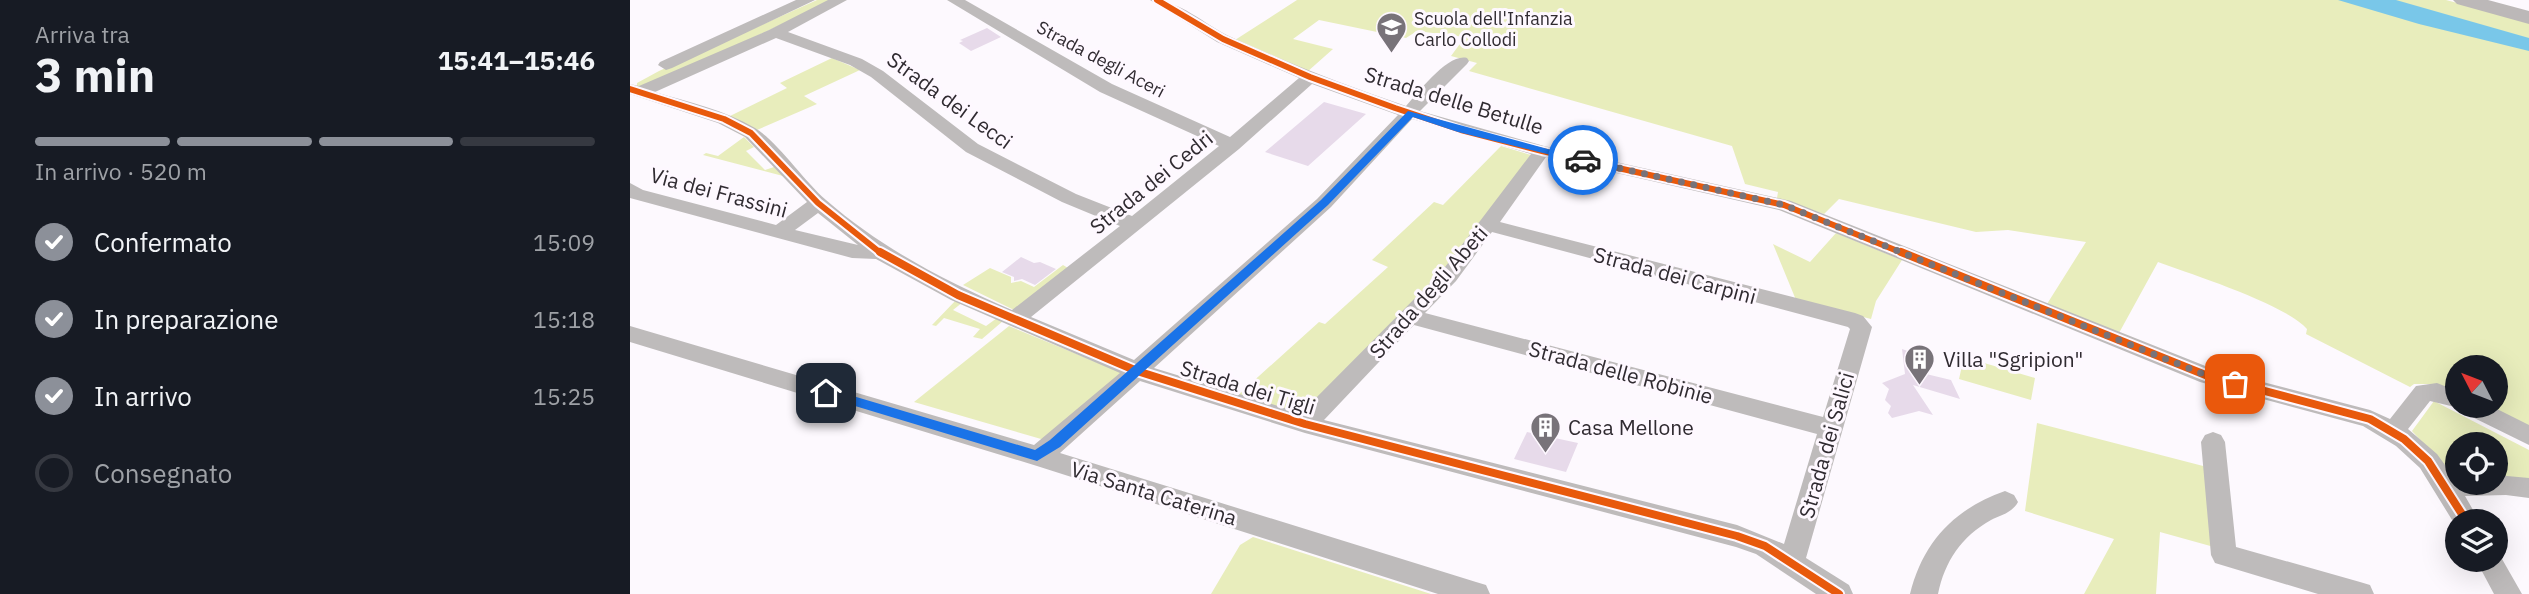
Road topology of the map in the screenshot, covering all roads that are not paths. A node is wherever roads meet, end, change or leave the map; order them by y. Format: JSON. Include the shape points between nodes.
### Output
{"nodes":[{"id":1,"x":808,"y":0,"type":"edge"},
{"id":2,"x":840,"y":0,"type":"edge"},
{"id":3,"x":954,"y":0,"type":"edge"},
{"id":4,"x":1157,"y":0,"type":"edge"},
{"id":5,"x":2464,"y":0,"type":"edge"},
{"id":6,"x":2488,"y":0,"type":"edge"},
{"id":7,"x":2517,"y":0,"type":"edge"},
{"id":8,"x":2529,"y":5,"type":"edge"},
{"id":9,"x":2529,"y":11,"type":"edge"},
{"id":10,"x":2529,"y":18,"type":"edge"},
{"id":11,"x":775,"y":33,"type":"junction"},
{"id":12,"x":1461,"y":61,"type":"dead end"},
{"id":13,"x":1310,"y":77,"type":"junction"},
{"id":14,"x":633,"y":88,"type":"edge"},
{"id":15,"x":1411,"y":113,"type":"junction"},
{"id":16,"x":1233,"y":145,"type":"junction"},
{"id":17,"x":1542,"y":151,"type":"junction"},
{"id":18,"x":630,"y":189,"type":"edge"},
{"id":19,"x":818,"y":203,"type":"junction"},
{"id":20,"x":1135,"y":225,"type":"junction"},
{"id":21,"x":1488,"y":225,"type":"junction"},
{"id":22,"x":779,"y":232,"type":"junction"},
{"id":23,"x":879,"y":253,"type":"junction"},
{"id":24,"x":1411,"y":317,"type":"junction"},
{"id":25,"x":1016,"y":318,"type":"junction"},
{"id":26,"x":1861,"y":327,"type":"joint"},
{"id":27,"x":630,"y":334,"type":"edge"},
{"id":28,"x":1137,"y":371,"type":"junction"},
{"id":29,"x":2445,"y":395,"type":"edge"},
{"id":30,"x":2494,"y":418,"type":"edge"},
{"id":31,"x":1305,"y":424,"type":"junction"},
{"id":32,"x":1831,"y":428,"type":"junction"},
{"id":33,"x":2394,"y":431,"type":"junction"},
{"id":34,"x":2529,"y":436,"type":"edge"},
{"id":35,"x":2213,"y":442,"type":"dead end"},
{"id":36,"x":1037,"y":456,"type":"junction"},
{"id":37,"x":2445,"y":483,"type":"edge"},
{"id":38,"x":2508,"y":485,"type":"edge"},
{"id":39,"x":2529,"y":488,"type":"edge"},
{"id":40,"x":2005,"y":502,"type":"dead end"},
{"id":41,"x":1791,"y":563,"type":"junction"},
{"id":42,"x":2496,"y":572,"type":"edge"},
{"id":43,"x":1476,"y":594,"type":"edge"},
{"id":44,"x":1839,"y":594,"type":"edge"},
{"id":45,"x":1924,"y":594,"type":"edge"},
{"id":46,"x":2360,"y":594,"type":"edge"},
{"id":47,"x":2508,"y":594,"type":"edge"}],
"edges":[{"from":1,"to":14,"type":"street"},
{"from":2,"to":11,"type":"street"},
{"from":3,"to":16,"type":"street","name":"Strada degli Aceri","via":[[1106,88]]},
{"from":4,"to":13,"type":"street","name":"Strada delle Betulle","via":[[1223,38]]},
{"from":5,"to":10,"type":"highway"},
{"from":6,"to":9,"type":"highway"},
{"from":7,"to":8,"type":"highway"},
{"from":11,"to":14,"type":"street"},
{"from":11,"to":20,"type":"street","name":"Strada dei Lecci","via":[[856,62],[972,148],[1069,198]]},
{"from":12,"to":15,"type":"street"},
{"from":13,"to":15,"type":"street","name":"Strada delle Betulle"},
{"from":13,"to":16,"type":"street","name":"Strada dei Cedri"},
{"from":14,"to":19,"type":"street","name":"Strada dei Tigli","via":[[751,133]]},
{"from":15,"to":17,"type":"street","name":"Strada delle Betulle"},
{"from":15,"to":28,"type":"street","via":[[1324,203]]},
{"from":16,"to":20,"type":"street","name":"Strada dei Cedri"},
{"from":17,"to":21,"type":"street","name":"Strada degli Abeti"},
{"from":17,"to":33,"type":"street","name":"Strada delle Betulle","via":[[1784,205],[2208,376],[2370,419]]},
{"from":18,"to":22,"type":"street","name":"Via dei Frassini"},
{"from":19,"to":22,"type":"street"},
{"from":19,"to":23,"type":"street","name":"Strada dei Tigli"},
{"from":20,"to":25,"type":"street","name":"Strada dei Cedri"},
{"from":21,"to":24,"type":"street","name":"Strada degli Abeti"},
{"from":21,"to":26,"type":"street","name":"Strada dei Carpini","via":[[1855,321]]},
{"from":22,"to":23,"type":"street","name":"Via dei Frassini","via":[[852,251]]},
{"from":23,"to":25,"type":"street","name":"Strada dei Tigli","via":[[958,295]]},
{"from":24,"to":31,"type":"street","name":"Strada degli Abeti"},
{"from":24,"to":32,"type":"street","name":"Strada delle Robinie"},
{"from":25,"to":28,"type":"street","name":"Strada dei Tigli"},
{"from":26,"to":32,"type":"street","name":"Strada dei Salici"},
{"from":27,"to":36,"type":"street","name":"Via Santa Caterina"},
{"from":28,"to":31,"type":"street","name":"Strada dei Tigli"},
{"from":28,"to":36,"type":"street"},
{"from":29,"to":33,"type":"street","via":[[2424,393]]},
{"from":30,"to":34,"type":"street"},
{"from":31,"to":41,"type":"street","name":"Strada dei Tigli","via":[[1737,536],[1765,546]]},
{"from":32,"to":41,"type":"street","name":"Strada dei Salici"},
{"from":33,"to":37,"type":"street","name":"Strada delle Betulle","via":[[2423,453]]},
{"from":35,"to":46,"type":"street","via":[[2224,555]]},
{"from":36,"to":43,"type":"street","name":"Via Santa Caterina"},
{"from":38,"to":39,"type":"street"},
{"from":40,"to":45,"type":"street","via":[[1952,533],[1927,575]]},
{"from":41,"to":44,"type":"street","name":"Strada dei Tigli"},
{"from":42,"to":47,"type":"street"}]}
